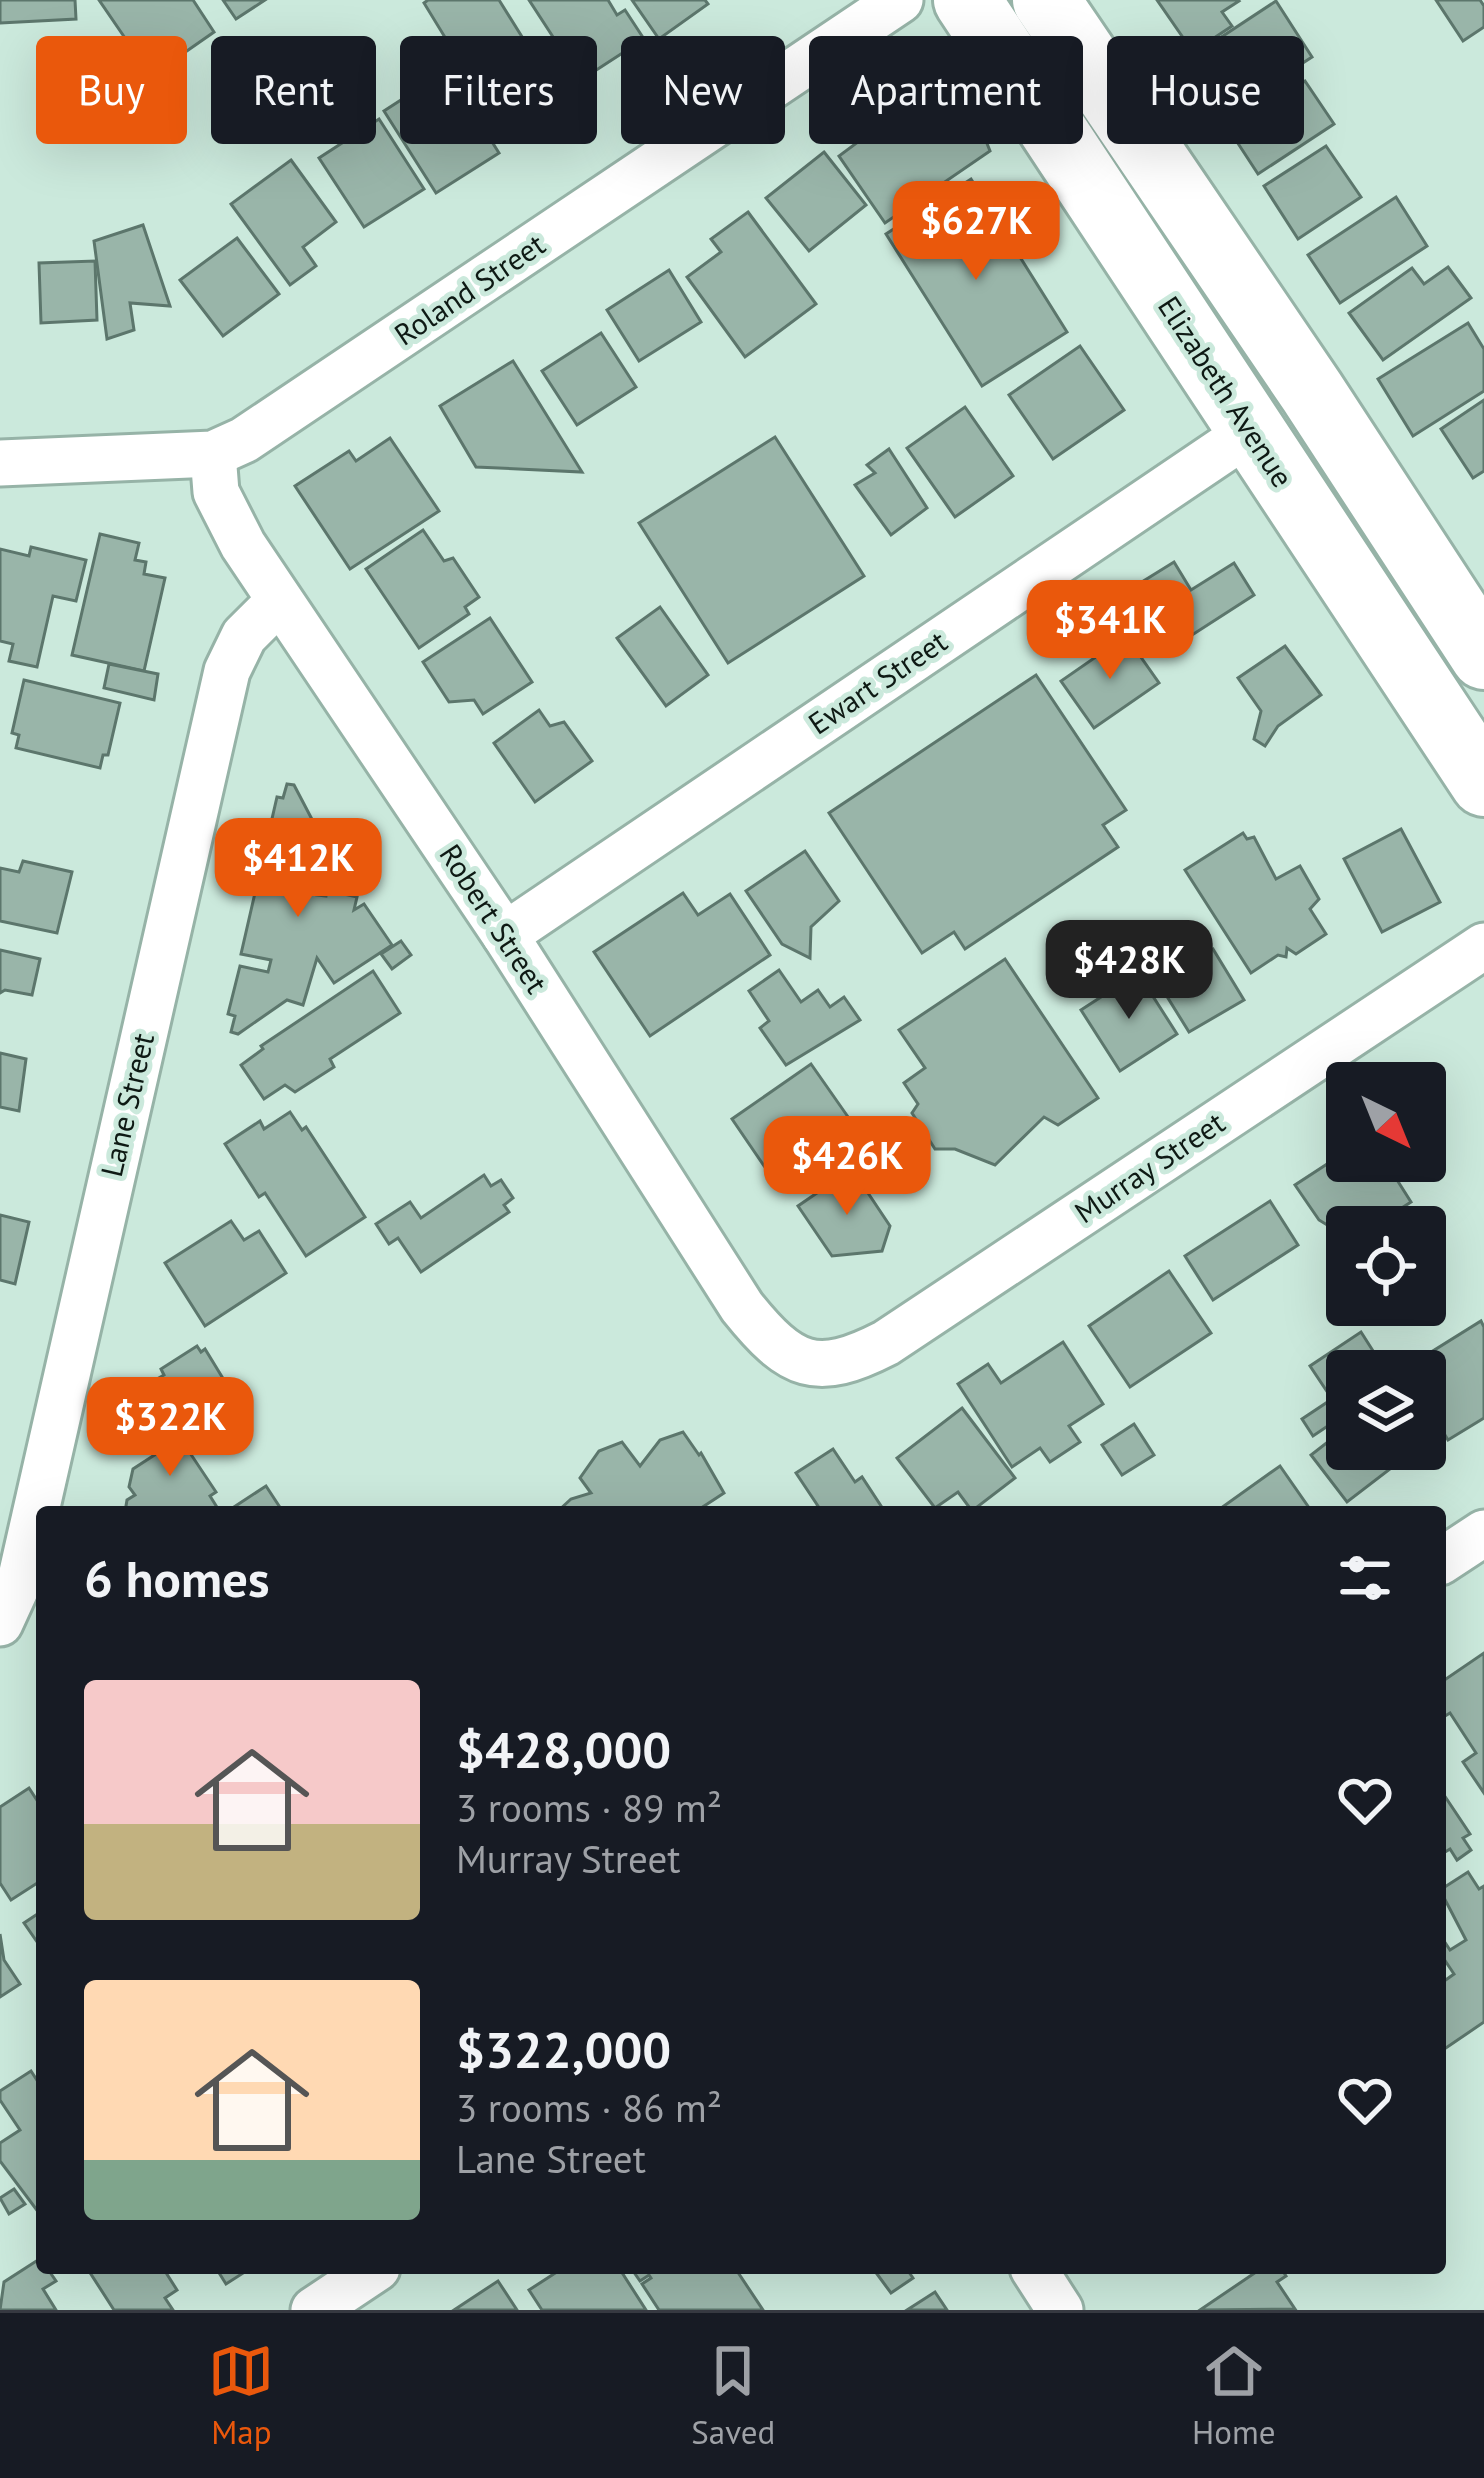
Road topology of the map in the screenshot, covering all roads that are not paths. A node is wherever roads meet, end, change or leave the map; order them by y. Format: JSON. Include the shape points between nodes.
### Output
{"nodes":[{"id":1,"x":900,"y":0,"type":"edge"},
{"id":2,"x":967,"y":0,"type":"edge"},
{"id":3,"x":1046,"y":0,"type":"edge"},
{"id":4,"x":1251,"y":431,"type":"junction"},
{"id":5,"x":213,"y":454,"type":"junction"},
{"id":6,"x":0,"y":464,"type":"edge"},
{"id":7,"x":279,"y":601,"type":"junction"},
{"id":8,"x":1484,"y":656,"type":"edge"},
{"id":9,"x":1484,"y":783,"type":"edge"},
{"id":10,"x":505,"y":935,"type":"junction"},
{"id":11,"x":1484,"y":946,"type":"edge"},
{"id":12,"x":807,"y":1364,"type":"joint"},
{"id":13,"x":37,"y":1506,"type":"edge"},
{"id":14,"x":36,"y":1510,"type":"edge"},
{"id":15,"x":1484,"y":1533,"type":"edge"},
{"id":16,"x":1446,"y":1558,"type":"edge"},
{"id":17,"x":0,"y":1623,"type":"edge"},
{"id":18,"x":368,"y":2274,"type":"edge"},
{"id":19,"x":1037,"y":2274,"type":"edge"},
{"id":20,"x":314,"y":2310,"type":"edge"},
{"id":21,"x":1060,"y":2310,"type":"edge"}],
"edges":[{"from":1,"to":5,"type":"street","name":"Roland Street","via":[[294,409]]},
{"from":2,"to":4,"type":"highway","name":"Elizabeth Avenue"},
{"from":3,"to":8,"type":"highway"},
{"from":4,"to":9,"type":"highway","name":"Elizabeth Avenue"},
{"from":4,"to":10,"type":"street","name":"Ewart Street"},
{"from":5,"to":6,"type":"street","name":"Roland Street"},
{"from":5,"to":7,"type":"street","name":"Robert Street","via":[[221,507]]},
{"from":7,"to":10,"type":"street","name":"Robert Street"},
{"from":7,"to":13,"type":"street","name":"Lane Street","via":[[244,636],[227,671]]},
{"from":10,"to":12,"type":"street","name":"Robert Street","via":[[742,1307]]},
{"from":11,"to":12,"type":"street","name":"Murray Street","via":[[886,1343],[854,1360]]},
{"from":14,"to":17,"type":"street","name":"Lane Street"},
{"from":15,"to":16,"type":"street"},
{"from":18,"to":20,"type":"street"},
{"from":19,"to":21,"type":"street"}]}
